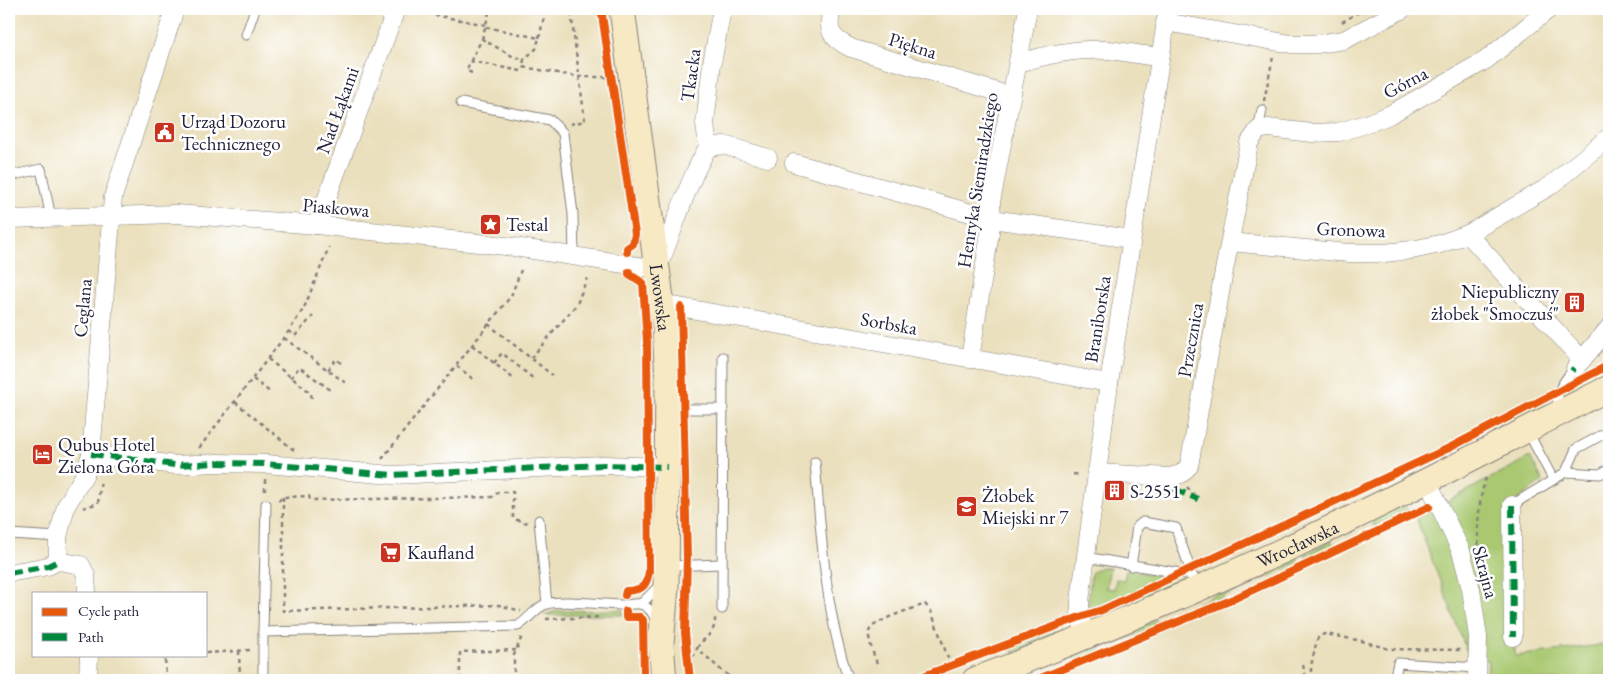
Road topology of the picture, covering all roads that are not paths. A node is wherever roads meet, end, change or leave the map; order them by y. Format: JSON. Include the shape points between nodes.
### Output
{"nodes":[{"id":1,"x":255,"y":9,"type":"edge"},
{"id":2,"x":396,"y":9,"type":"edge"},
{"id":3,"x":622,"y":9,"type":"edge"},
{"id":4,"x":722,"y":9,"type":"edge"},
{"id":5,"x":832,"y":9,"type":"edge"},
{"id":6,"x":1028,"y":9,"type":"edge"},
{"id":7,"x":1402,"y":9,"type":"edge"},
{"id":8,"x":1549,"y":9,"type":"edge"},
{"id":9,"x":169,"y":11,"type":"edge"},
{"id":10,"x":1166,"y":16,"type":"edge"},
{"id":11,"x":246,"y":35,"type":"dead end"},
{"id":12,"x":1159,"y":57,"type":"junction"},
{"id":13,"x":1019,"y":63,"type":"junction"},
{"id":14,"x":1011,"y":96,"type":"junction"},
{"id":15,"x":461,"y":103,"type":"dead end"},
{"id":16,"x":1262,"y":110,"type":"road end"},
{"id":17,"x":1258,"y":130,"type":"junction"},
{"id":18,"x":1609,"y":137,"type":"edge"},
{"id":19,"x":708,"y":147,"type":"junction"},
{"id":20,"x":768,"y":158,"type":"dead end"},
{"id":21,"x":794,"y":163,"type":"dead end"},
{"id":22,"x":9,"y":176,"type":"edge"},
{"id":23,"x":111,"y":215,"type":"junction"},
{"id":24,"x":51,"y":218,"type":"junction"},
{"id":25,"x":9,"y":219,"type":"edge"},
{"id":26,"x":992,"y":219,"type":"junction"},
{"id":27,"x":317,"y":225,"type":"junction"},
{"id":28,"x":1468,"y":234,"type":"junction"},
{"id":29,"x":1130,"y":239,"type":"junction"},
{"id":30,"x":1230,"y":242,"type":"junction"},
{"id":31,"x":574,"y":256,"type":"junction"},
{"id":32,"x":658,"y":269,"type":"junction"},
{"id":33,"x":662,"y":304,"type":"junction"},
{"id":34,"x":1609,"y":328,"type":"edge"},
{"id":35,"x":723,"y":357,"type":"dead end"},
{"id":36,"x":970,"y":360,"type":"junction"},
{"id":37,"x":1576,"y":366,"type":"junction"},
{"id":38,"x":1108,"y":383,"type":"junction"},
{"id":39,"x":1609,"y":388,"type":"edge"},
{"id":40,"x":722,"y":408,"type":"junction"},
{"id":41,"x":667,"y":409,"type":"junction"},
{"id":42,"x":1561,"y":412,"type":"junction"},
{"id":43,"x":1527,"y":429,"type":"junction"},
{"id":44,"x":1609,"y":431,"type":"edge"},
{"id":45,"x":97,"y":455,"type":"junction"},
{"id":46,"x":815,"y":462,"type":"dead end"},
{"id":47,"x":667,"y":467,"type":"junction"},
{"id":48,"x":1609,"y":469,"type":"edge"},
{"id":49,"x":1566,"y":472,"type":"junction"},
{"id":50,"x":1096,"y":473,"type":"junction"},
{"id":51,"x":1553,"y":479,"type":"junction"},
{"id":52,"x":1428,"y":480,"type":"junction"},
{"id":53,"x":266,"y":504,"type":"road end"},
{"id":54,"x":1512,"y":505,"type":"joint"},
{"id":55,"x":539,"y":522,"type":"road end"},
{"id":56,"x":9,"y":534,"type":"edge"},
{"id":57,"x":58,"y":537,"type":"junction"},
{"id":58,"x":1085,"y":557,"type":"junction"},
{"id":59,"x":58,"y":560,"type":"junction"},
{"id":60,"x":722,"y":564,"type":"junction"},
{"id":61,"x":1130,"y":566,"type":"junction"},
{"id":62,"x":9,"y":573,"type":"edge"},
{"id":63,"x":666,"y":577,"type":"junction"},
{"id":64,"x":1195,"y":581,"type":"junction"},
{"id":65,"x":87,"y":592,"type":"edge"},
{"id":66,"x":547,"y":604,"type":"junction"},
{"id":67,"x":641,"y":604,"type":"junction"},
{"id":68,"x":722,"y":610,"type":"road end"},
{"id":69,"x":263,"y":632,"type":"junction"},
{"id":70,"x":1086,"y":637,"type":"junction"},
{"id":71,"x":1513,"y":637,"type":"dead end"},
{"id":72,"x":661,"y":643,"type":"junction"},
{"id":73,"x":89,"y":656,"type":"edge"},
{"id":74,"x":684,"y":672,"type":"edge"},
{"id":75,"x":1477,"y":674,"type":"edge"},
{"id":76,"x":88,"y":680,"type":"edge"},
{"id":77,"x":263,"y":680,"type":"edge"},
{"id":78,"x":657,"y":680,"type":"edge"},
{"id":79,"x":664,"y":680,"type":"edge"},
{"id":80,"x":849,"y":680,"type":"edge"},
{"id":81,"x":975,"y":680,"type":"edge"},
{"id":82,"x":1394,"y":680,"type":"edge"}],
"edges":[{"from":1,"to":11,"type":"lane"},
{"from":2,"to":27,"type":"street","name":"Nad Łąkami"},
{"from":3,"to":32,"type":"street","name":"Lwowska"},
{"from":4,"to":19,"type":"street","name":"Tkacka","via":[[705,124]]},
{"from":5,"to":14,"type":"street","name":"Piękna","via":[[831,33],[844,45]]},
{"from":6,"to":13,"type":"street","name":"Henryka Siemiradzkiego"},
{"from":7,"to":10,"type":"street","via":[[1344,40],[1317,44],[1291,44]]},
{"from":8,"to":17,"type":"street","name":"Górna","via":[[1486,60],[1389,115],[1339,132]]},
{"from":9,"to":23,"type":"street","name":"Ceglana","via":[[113,197]]},
{"from":10,"to":12,"type":"street","name":"Braniborska"},
{"from":12,"to":13,"type":"street","via":[[1082,50],[1046,54]]},
{"from":12,"to":29,"type":"street","name":"Braniborska"},
{"from":13,"to":14,"type":"street","name":"Henryka Siemiradzkiego"},
{"from":14,"to":26,"type":"street","name":"Henryka Siemiradzkiego","via":[[991,202]]},
{"from":15,"to":31,"type":"lane","via":[[550,120],[563,133],[573,214]]},
{"from":16,"to":17,"type":"lane"},
{"from":17,"to":30,"type":"street","name":"Przecznica","via":[[1249,143]]},
{"from":18,"to":28,"type":"street","name":"Gronowa","via":[[1550,186]]},
{"from":19,"to":20,"type":"street","via":[[724,145]]},
{"from":19,"to":32,"type":"street","via":[[689,184]]},
{"from":21,"to":26,"type":"street"},
{"from":22,"to":24,"type":"lane","via":[[41,169]]},
{"from":23,"to":24,"type":"street","name":"Piaskowa"},
{"from":23,"to":27,"type":"street","name":"Piaskowa","via":[[178,214]]},
{"from":23,"to":45,"type":"street","name":"Ceglana"},
{"from":24,"to":25,"type":"street","name":"Piaskowa"},
{"from":26,"to":29,"type":"street"},
{"from":26,"to":36,"type":"street","name":"Henryka Siemiradzkiego"},
{"from":27,"to":31,"type":"street","name":"Piaskowa"},
{"from":28,"to":30,"type":"street","name":"Gronowa","via":[[1440,244],[1384,253]]},
{"from":28,"to":37,"type":"street"},
{"from":29,"to":38,"type":"street","name":"Braniborska"},
{"from":30,"to":50,"type":"street","name":"Przecznica","via":[[1189,466],[1181,474],[1170,477]]},
{"from":31,"to":32,"type":"street","name":"Piaskowa"},
{"from":32,"to":33,"type":"street","name":"Lwowska"},
{"from":33,"to":36,"type":"street","name":"Sorbska"},
{"from":33,"to":41,"type":"street","name":"Lwowska"},
{"from":34,"to":37,"type":"street"},
{"from":35,"to":40,"type":"lane"},
{"from":36,"to":38,"type":"street","name":"Sorbska"},
{"from":37,"to":42,"type":"lane","via":[[1558,394]]},
{"from":38,"to":50,"type":"street","name":"Braniborska"},
{"from":39,"to":42,"type":"street","name":"Wrocławska"},
{"from":40,"to":41,"type":"lane"},
{"from":40,"to":60,"type":"lane"},
{"from":41,"to":47,"type":"street","name":"Lwowska"},
{"from":42,"to":43,"type":"street","name":"Wrocławska"},
{"from":43,"to":51,"type":"lane"},
{"from":43,"to":52,"type":"street","name":"Wrocławska"},
{"from":44,"to":49,"type":"lane","via":[[1576,449]]},
{"from":45,"to":47,"type":"street","via":[[175,465],[266,464],[392,476],[604,465]]},
{"from":45,"to":57,"type":"street","name":"Ceglana","via":[[66,506]]},
{"from":46,"to":80,"type":"lane","via":[[823,552],[838,646]]},
{"from":47,"to":63,"type":"street","name":"Lwowska"},
{"from":48,"to":49,"type":"lane","via":[[1600,474]]},
{"from":49,"to":51,"type":"lane"},
{"from":50,"to":58,"type":"street","name":"Braniborska"},
{"from":51,"to":54,"type":"lane"},
{"from":52,"to":64,"type":"street","name":"Wrocławska","via":[[1349,519]]},
{"from":52,"to":75,"type":"street","name":"Skrajna","via":[[1460,551],[1468,580],[1478,637]]},
{"from":53,"to":69,"type":"lane"},
{"from":54,"to":71,"type":"street"},
{"from":55,"to":66,"type":"lane"},
{"from":56,"to":57,"type":"lane"},
{"from":57,"to":59,"type":"street","name":"Ceglana"},
{"from":58,"to":61,"type":"lane"},
{"from":58,"to":70,"type":"street","name":"Braniborska","via":[[1080,617]]},
{"from":59,"to":62,"type":"street","via":[[48,566]]},
{"from":59,"to":65,"type":"street","via":[[81,565],[86,575]]},
{"from":60,"to":63,"type":"lane"},
{"from":60,"to":68,"type":"lane"},
{"from":61,"to":64,"type":"lane"},
{"from":61,"to":64,"type":"lane","via":[[1136,528],[1143,522],[1176,528]]},
{"from":63,"to":67,"type":"lane"},
{"from":63,"to":72,"type":"street","name":"Lwowska"},
{"from":63,"to":74,"type":"street","name":"Lwowska","via":[[673,641]]},
{"from":64,"to":70,"type":"street","name":"Wrocławska"},
{"from":66,"to":67,"type":"lane"},
{"from":66,"to":69,"type":"lane","via":[[518,626]]},
{"from":67,"to":72,"type":"lane","via":[[652,612]]},
{"from":69,"to":77,"type":"lane"},
{"from":70,"to":81,"type":"street","name":"Wrocławska"},
{"from":72,"to":78,"type":"street"},
{"from":72,"to":79,"type":"street","name":"Lwowska"},
{"from":73,"to":76,"type":"street"},
{"from":75,"to":82,"type":"lane","via":[[1398,663]]}]}
